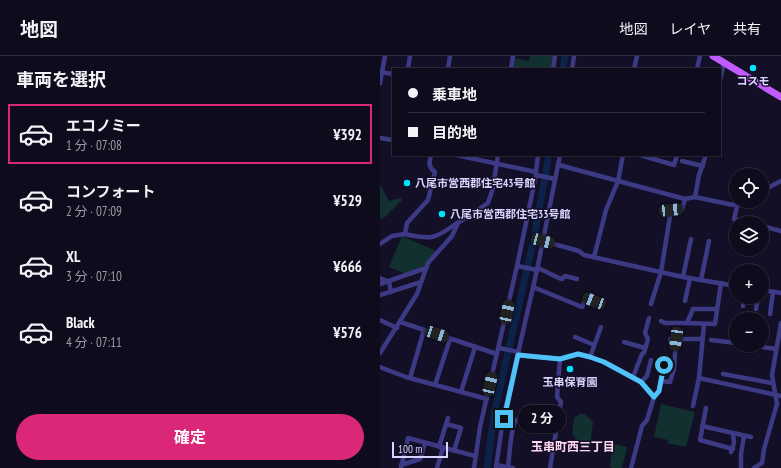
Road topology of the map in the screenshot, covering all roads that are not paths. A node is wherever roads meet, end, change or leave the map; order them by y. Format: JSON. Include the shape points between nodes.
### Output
{"nodes":[{"id":1,"x":385,"y":56,"type":"edge"},
{"id":2,"x":410,"y":56,"type":"edge"},
{"id":3,"x":450,"y":56,"type":"edge"},
{"id":4,"x":513,"y":56,"type":"edge"},
{"id":5,"x":555,"y":56,"type":"edge"},
{"id":6,"x":574,"y":56,"type":"edge"},
{"id":7,"x":637,"y":56,"type":"edge"},
{"id":8,"x":700,"y":56,"type":"edge"},
{"id":9,"x":715,"y":57,"type":"edge"},
{"id":10,"x":724,"y":63,"type":"junction"},
{"id":11,"x":408,"y":68,"type":"edge"},
{"id":12,"x":448,"y":68,"type":"edge"},
{"id":13,"x":511,"y":68,"type":"edge"},
{"id":14,"x":553,"y":68,"type":"edge"},
{"id":15,"x":572,"y":68,"type":"edge"},
{"id":16,"x":634,"y":68,"type":"edge"},
{"id":17,"x":697,"y":68,"type":"edge"},
{"id":18,"x":381,"y":72,"type":"edge"},
{"id":19,"x":392,"y":74,"type":"edge"},
{"id":20,"x":721,"y":76,"type":"edge"},
{"id":21,"x":380,"y":82,"type":"edge"},
{"id":22,"x":781,"y":97,"type":"edge"},
{"id":23,"x":380,"y":138,"type":"edge"},
{"id":24,"x":392,"y":140,"type":"edge"},
{"id":25,"x":430,"y":156,"type":"edge"},
{"id":26,"x":461,"y":156,"type":"edge"},
{"id":27,"x":498,"y":156,"type":"edge"},
{"id":28,"x":538,"y":156,"type":"edge"},
{"id":29,"x":560,"y":156,"type":"edge"},
{"id":30,"x":623,"y":156,"type":"edge"},
{"id":31,"x":644,"y":156,"type":"edge"},
{"id":32,"x":662,"y":156,"type":"edge"},
{"id":33,"x":677,"y":156,"type":"edge"},
{"id":34,"x":706,"y":156,"type":"edge"},
{"id":35,"x":660,"y":160,"type":"junction"},
{"id":36,"x":682,"y":161,"type":"dead end"},
{"id":37,"x":497,"y":164,"type":"junction"},
{"id":38,"x":558,"y":165,"type":"junction"},
{"id":39,"x":703,"y":166,"type":"junction"},
{"id":40,"x":536,"y":173,"type":"junction"},
{"id":41,"x":556,"y":178,"type":"junction"},
{"id":42,"x":618,"y":181,"type":"junction"},
{"id":43,"x":781,"y":181,"type":"edge"},
{"id":44,"x":769,"y":187,"type":"edge"},
{"id":45,"x":695,"y":197,"type":"junction"},
{"id":46,"x":685,"y":199,"type":"junction"},
{"id":47,"x":729,"y":204,"type":"edge"},
{"id":48,"x":458,"y":223,"type":"junction"},
{"id":49,"x":769,"y":228,"type":"edge"},
{"id":50,"x":781,"y":231,"type":"edge"},
{"id":51,"x":405,"y":234,"type":"junction"},
{"id":52,"x":692,"y":239,"type":"dead end"},
{"id":53,"x":543,"y":241,"type":"junction"},
{"id":54,"x":709,"y":241,"type":"dead end"},
{"id":55,"x":380,"y":244,"type":"edge"},
{"id":56,"x":594,"y":257,"type":"junction"},
{"id":57,"x":517,"y":266,"type":"junction"},
{"id":58,"x":426,"y":268,"type":"junction"},
{"id":59,"x":538,"y":269,"type":"junction"},
{"id":60,"x":661,"y":272,"type":"junction"},
{"id":61,"x":683,"y":277,"type":"junction"},
{"id":62,"x":380,"y":278,"type":"edge"},
{"id":63,"x":690,"y":278,"type":"junction"},
{"id":64,"x":577,"y":279,"type":"dead end"},
{"id":65,"x":701,"y":280,"type":"junction"},
{"id":66,"x":389,"y":282,"type":"junction"},
{"id":67,"x":422,"y":282,"type":"junction"},
{"id":68,"x":380,"y":284,"type":"edge"},
{"id":69,"x":721,"y":284,"type":"junction"},
{"id":70,"x":729,"y":285,"type":"edge"},
{"id":71,"x":533,"y":287,"type":"junction"},
{"id":72,"x":769,"y":291,"type":"edge"},
{"id":73,"x":391,"y":292,"type":"junction"},
{"id":74,"x":773,"y":292,"type":"junction"},
{"id":75,"x":781,"y":293,"type":"edge"},
{"id":76,"x":380,"y":294,"type":"edge"},
{"id":77,"x":685,"y":301,"type":"dead end"},
{"id":78,"x":598,"y":302,"type":"dead end"},
{"id":79,"x":651,"y":304,"type":"dead end"},
{"id":80,"x":757,"y":304,"type":"edge"},
{"id":81,"x":717,"y":309,"type":"junction"},
{"id":82,"x":756,"y":309,"type":"dead end"},
{"id":83,"x":770,"y":314,"type":"dead end"},
{"id":84,"x":649,"y":318,"type":"dead end"},
{"id":85,"x":380,"y":320,"type":"edge"},
{"id":86,"x":661,"y":321,"type":"dead end"},
{"id":87,"x":400,"y":322,"type":"junction"},
{"id":88,"x":687,"y":323,"type":"junction"},
{"id":89,"x":781,"y":323,"type":"edge"},
{"id":90,"x":704,"y":324,"type":"junction"},
{"id":91,"x":601,"y":327,"type":"dead end"},
{"id":92,"x":397,"y":328,"type":"junction"},
{"id":93,"x":424,"y":330,"type":"junction"},
{"id":94,"x":575,"y":337,"type":"dead end"},
{"id":95,"x":450,"y":339,"type":"junction"},
{"id":96,"x":670,"y":339,"type":"dead end"},
{"id":97,"x":676,"y":339,"type":"junction"},
{"id":98,"x":702,"y":339,"type":"junction"},
{"id":99,"x":711,"y":340,"type":"dead end"},
{"id":100,"x":624,"y":342,"type":"dead end"},
{"id":101,"x":729,"y":342,"type":"edge"},
{"id":102,"x":594,"y":345,"type":"junction"},
{"id":103,"x":475,"y":347,"type":"junction"},
{"id":104,"x":499,"y":348,"type":"junction"},
{"id":105,"x":645,"y":348,"type":"junction"},
{"id":106,"x":769,"y":348,"type":"edge"},
{"id":107,"x":776,"y":349,"type":"junction"},
{"id":108,"x":380,"y":353,"type":"edge"},
{"id":109,"x":519,"y":353,"type":"junction"},
{"id":110,"x":497,"y":354,"type":"junction"},
{"id":111,"x":590,"y":357,"type":"junction"},
{"id":112,"x":560,"y":359,"type":"junction"},
{"id":113,"x":651,"y":360,"type":"dead end"},
{"id":114,"x":674,"y":366,"type":"junction"},
{"id":115,"x":380,"y":367,"type":"edge"},
{"id":116,"x":723,"y":374,"type":"dead end"},
{"id":117,"x":634,"y":377,"type":"junction"},
{"id":118,"x":410,"y":378,"type":"junction"},
{"id":119,"x":699,"y":378,"type":"junction"},
{"id":120,"x":661,"y":381,"type":"junction"},
{"id":121,"x":641,"y":382,"type":"junction"},
{"id":122,"x":772,"y":383,"type":"junction"},
{"id":123,"x":435,"y":385,"type":"junction"},
{"id":124,"x":461,"y":392,"type":"junction"},
{"id":125,"x":775,"y":395,"type":"junction"},
{"id":126,"x":781,"y":396,"type":"edge"},
{"id":127,"x":654,"y":397,"type":"junction"},
{"id":128,"x":486,"y":399,"type":"junction"},
{"id":129,"x":693,"y":406,"type":"dead end"},
{"id":130,"x":706,"y":408,"type":"dead end"},
{"id":131,"x":448,"y":418,"type":"dead end"},
{"id":132,"x":446,"y":424,"type":"junction"},
{"id":133,"x":702,"y":426,"type":"junction"},
{"id":134,"x":556,"y":428,"type":"junction"},
{"id":135,"x":733,"y":433,"type":"junction"},
{"id":136,"x":744,"y":436,"type":"junction"},
{"id":137,"x":751,"y":437,"type":"dead end"},
{"id":138,"x":425,"y":443,"type":"junction"},
{"id":139,"x":441,"y":447,"type":"junction"},
{"id":140,"x":454,"y":451,"type":"junction"},
{"id":141,"x":475,"y":456,"type":"junction"},
{"id":142,"x":401,"y":466,"type":"edge"},
{"id":143,"x":496,"y":467,"type":"edge"},
{"id":144,"x":438,"y":468,"type":"edge"},
{"id":145,"x":474,"y":468,"type":"edge"},
{"id":146,"x":510,"y":468,"type":"edge"},
{"id":147,"x":550,"y":468,"type":"edge"},
{"id":148,"x":631,"y":468,"type":"edge"},
{"id":149,"x":742,"y":468,"type":"edge"},
{"id":150,"x":754,"y":468,"type":"edge"}],
"edges":[{"from":1,"to":18,"type":"street"},
{"from":2,"to":11,"type":"street"},
{"from":3,"to":12,"type":"street"},
{"from":4,"to":13,"type":"street"},
{"from":5,"to":14,"type":"street"},
{"from":6,"to":15,"type":"street"},
{"from":7,"to":16,"type":"street"},
{"from":8,"to":17,"type":"street"},
{"from":9,"to":10,"type":"main road"},
{"from":10,"to":20,"type":"street"},
{"from":10,"to":22,"type":"main road"},
{"from":18,"to":19,"type":"street"},
{"from":18,"to":21,"type":"street"},
{"from":23,"to":24,"type":"street"},
{"from":25,"to":51,"type":"street","via":[[430,169],[435,172],[428,200],[407,223]]},
{"from":26,"to":37,"type":"street"},
{"from":27,"to":37,"type":"street"},
{"from":28,"to":40,"type":"street"},
{"from":29,"to":38,"type":"street"},
{"from":30,"to":42,"type":"street"},
{"from":31,"to":35,"type":"street"},
{"from":32,"to":35,"type":"street"},
{"from":33,"to":35,"type":"street","via":[[674,165]]},
{"from":34,"to":39,"type":"street"},
{"from":36,"to":39,"type":"street"},
{"from":37,"to":40,"type":"street"},
{"from":37,"to":48,"type":"street","via":[[488,204]]},
{"from":38,"to":41,"type":"street"},
{"from":38,"to":42,"type":"street"},
{"from":39,"to":45,"type":"street"},
{"from":40,"to":41,"type":"street"},
{"from":40,"to":57,"type":"street"},
{"from":41,"to":53,"type":"street"},
{"from":42,"to":46,"type":"street"},
{"from":42,"to":56,"type":"street","via":[[606,210]]},
{"from":43,"to":44,"type":"street"},
{"from":45,"to":46,"type":"street"},
{"from":45,"to":47,"type":"street"},
{"from":46,"to":60,"type":"street","via":[[682,210],[671,210]]},
{"from":48,"to":51,"type":"street","via":[[429,238]]},
{"from":48,"to":58,"type":"street","via":[[452,236]]},
{"from":49,"to":50,"type":"street"},
{"from":51,"to":55,"type":"street","via":[[392,236]]},
{"from":52,"to":61,"type":"street"},
{"from":53,"to":56,"type":"street"},
{"from":53,"to":59,"type":"street"},
{"from":54,"to":65,"type":"street"},
{"from":56,"to":60,"type":"street"},
{"from":57,"to":59,"type":"street"},
{"from":57,"to":104,"type":"street"},
{"from":58,"to":66,"type":"street"},
{"from":58,"to":67,"type":"street"},
{"from":59,"to":64,"type":"street","via":[[562,279],[565,276]]},
{"from":59,"to":71,"type":"street"},
{"from":60,"to":61,"type":"street"},
{"from":60,"to":79,"type":"street"},
{"from":61,"to":63,"type":"street"},
{"from":62,"to":66,"type":"street"},
{"from":63,"to":65,"type":"street"},
{"from":63,"to":77,"type":"street"},
{"from":65,"to":69,"type":"street"},
{"from":66,"to":68,"type":"street"},
{"from":66,"to":73,"type":"street"},
{"from":67,"to":73,"type":"street"},
{"from":67,"to":87,"type":"street"},
{"from":69,"to":70,"type":"street"},
{"from":69,"to":81,"type":"street"},
{"from":71,"to":78,"type":"street","via":[[582,307],[586,298]]},
{"from":71,"to":109,"type":"street"},
{"from":72,"to":74,"type":"street"},
{"from":73,"to":76,"type":"street"},
{"from":74,"to":75,"type":"street"},
{"from":74,"to":83,"type":"street"},
{"from":80,"to":82,"type":"street"},
{"from":81,"to":88,"type":"street","via":[[693,310]]},
{"from":81,"to":90,"type":"street","via":[[715,324]]},
{"from":84,"to":105,"type":"street"},
{"from":85,"to":92,"type":"street"},
{"from":86,"to":88,"type":"street"},
{"from":87,"to":92,"type":"street"},
{"from":87,"to":93,"type":"street"},
{"from":88,"to":90,"type":"street"},
{"from":89,"to":107,"type":"street"},
{"from":90,"to":98,"type":"street"},
{"from":91,"to":102,"type":"street"},
{"from":92,"to":108,"type":"street"},
{"from":93,"to":95,"type":"street"},
{"from":93,"to":118,"type":"street"},
{"from":94,"to":102,"type":"street"},
{"from":95,"to":103,"type":"street"},
{"from":95,"to":123,"type":"street"},
{"from":96,"to":97,"type":"street"},
{"from":97,"to":98,"type":"street"},
{"from":97,"to":114,"type":"street"},
{"from":98,"to":119,"type":"street"},
{"from":99,"to":101,"type":"street"},
{"from":100,"to":105,"type":"street"},
{"from":102,"to":111,"type":"street"},
{"from":103,"to":110,"type":"street"},
{"from":103,"to":124,"type":"street"},
{"from":104,"to":109,"type":"street"},
{"from":104,"to":110,"type":"street"},
{"from":105,"to":117,"type":"street"},
{"from":106,"to":107,"type":"street"},
{"from":107,"to":122,"type":"street"},
{"from":109,"to":112,"type":"street"},
{"from":109,"to":143,"type":"street"},
{"from":110,"to":128,"type":"street"},
{"from":111,"to":112,"type":"street","via":[[578,354]]},
{"from":111,"to":117,"type":"street"},
{"from":112,"to":134,"type":"street","via":[[557,397],[561,402]]},
{"from":113,"to":121,"type":"street","via":[[647,376]]},
{"from":114,"to":120,"type":"street","via":[[670,382]]},
{"from":114,"to":120,"type":"street","via":[[664,365]]},
{"from":115,"to":118,"type":"street"},
{"from":116,"to":122,"type":"street"},
{"from":117,"to":121,"type":"street"},
{"from":118,"to":123,"type":"street"},
{"from":119,"to":125,"type":"street"},
{"from":119,"to":129,"type":"street"},
{"from":120,"to":127,"type":"street","via":[[659,391]]},
{"from":121,"to":127,"type":"street"},
{"from":122,"to":125,"type":"street"},
{"from":123,"to":124,"type":"street"},
{"from":124,"to":128,"type":"street"},
{"from":125,"to":126,"type":"street"},
{"from":125,"to":150,"type":"street","via":[[777,404],[762,463]]},
{"from":127,"to":148,"type":"street","via":[[642,426]]},
{"from":128,"to":141,"type":"street"},
{"from":130,"to":133,"type":"street"},
{"from":131,"to":132,"type":"street"},
{"from":132,"to":139,"type":"street"},
{"from":132,"to":140,"type":"street","via":[[461,428]]},
{"from":133,"to":135,"type":"street"},
{"from":133,"to":135,"type":"street","via":[[700,440],[732,450]]},
{"from":134,"to":146,"type":"street","via":[[515,420],[509,446]]},
{"from":134,"to":147,"type":"street"},
{"from":135,"to":136,"type":"street"},
{"from":136,"to":137,"type":"street"},
{"from":136,"to":149,"type":"street"},
{"from":138,"to":139,"type":"street"},
{"from":138,"to":142,"type":"street","via":[[420,459]]},
{"from":138,"to":142,"type":"street","via":[[408,438]]},
{"from":139,"to":140,"type":"street"},
{"from":139,"to":144,"type":"street"},
{"from":140,"to":141,"type":"street"},
{"from":141,"to":145,"type":"street"},
{"from":143,"to":146,"type":"street"}]}
